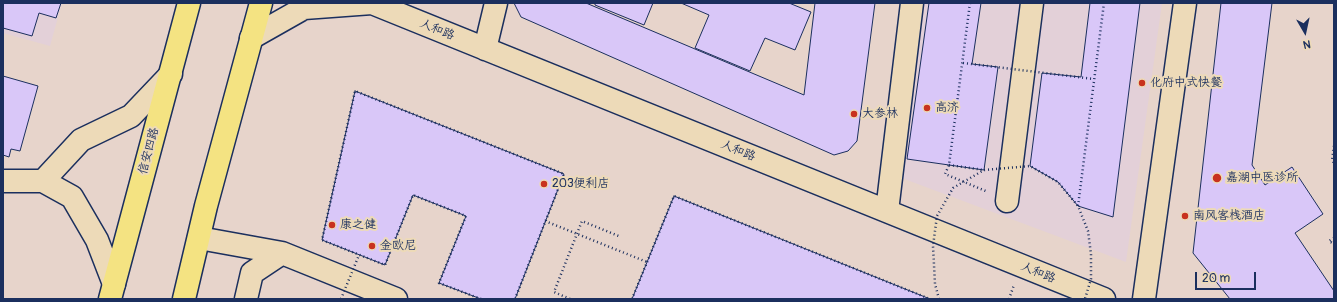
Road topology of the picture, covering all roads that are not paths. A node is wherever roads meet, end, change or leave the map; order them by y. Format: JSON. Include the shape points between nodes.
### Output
{"nodes":[{"id":1,"x":189,"y":3,"type":"edge"},
{"id":2,"x":261,"y":3,"type":"edge"},
{"id":3,"x":372,"y":3,"type":"edge"},
{"id":4,"x":496,"y":3,"type":"edge"},
{"id":5,"x":912,"y":3,"type":"edge"},
{"id":6,"x":1032,"y":3,"type":"edge"},
{"id":7,"x":1185,"y":3,"type":"edge"},
{"id":8,"x":252,"y":38,"type":"junction"},
{"id":9,"x":485,"y":49,"type":"junction"},
{"id":10,"x":171,"y":74,"type":"junction"},
{"id":11,"x":3,"y":181,"type":"edge"},
{"id":12,"x":44,"y":181,"type":"junction"},
{"id":13,"x":1007,"y":201,"type":"road end"},
{"id":14,"x":887,"y":211,"type":"junction"},
{"id":15,"x":199,"y":238,"type":"junction"},
{"id":16,"x":282,"y":253,"type":"junction"},
{"id":17,"x":112,"y":292,"type":"edge"},
{"id":18,"x":184,"y":299,"type":"edge"},
{"id":19,"x":246,"y":299,"type":"edge"},
{"id":20,"x":396,"y":299,"type":"edge"},
{"id":21,"x":1104,"y":299,"type":"edge"},
{"id":22,"x":1144,"y":299,"type":"edge"}],
"edges":[{"from":1,"to":10,"type":"main road","name":"信安四路"},
{"from":2,"to":8,"type":"main road"},
{"from":3,"to":8,"type":"street","via":[[304,8]]},
{"from":3,"to":9,"type":"street","name":"人和路"},
{"from":4,"to":9,"type":"street"},
{"from":5,"to":14,"type":"street"},
{"from":6,"to":13,"type":"street"},
{"from":7,"to":22,"type":"street"},
{"from":8,"to":15,"type":"main road"},
{"from":9,"to":14,"type":"street","name":"人和路"},
{"from":10,"to":12,"type":"street","via":[[131,116],[81,140]]},
{"from":10,"to":17,"type":"main road","name":"信安四路"},
{"from":11,"to":12,"type":"street"},
{"from":12,"to":17,"type":"street","via":[[72,197],[97,240]]},
{"from":14,"to":21,"type":"street","name":"人和路"},
{"from":15,"to":16,"type":"street"},
{"from":15,"to":18,"type":"main road"},
{"from":16,"to":19,"type":"street","via":[[252,273]]},
{"from":16,"to":20,"type":"street"}]}
